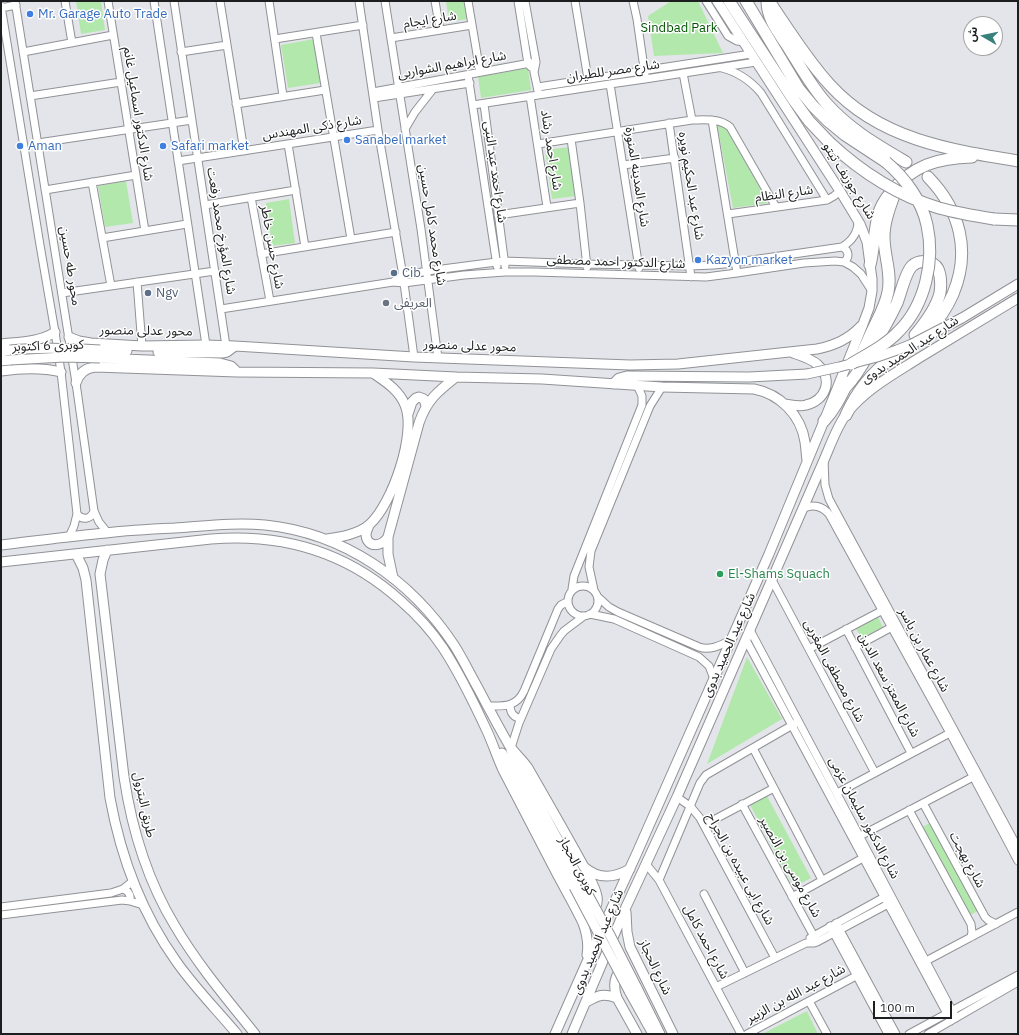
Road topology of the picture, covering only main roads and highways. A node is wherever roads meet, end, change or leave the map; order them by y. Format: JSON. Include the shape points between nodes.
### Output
{"nodes":[{"id":1,"x":717,"y":1,"type":"edge"},
{"id":2,"x":729,"y":1,"type":"edge"},
{"id":3,"x":746,"y":1,"type":"edge"},
{"id":4,"x":768,"y":1,"type":"edge"},
{"id":5,"x":991,"y":156,"type":"junction"},
{"id":6,"x":1018,"y":161,"type":"edge"},
{"id":7,"x":906,"y":162,"type":"dead end"},
{"id":8,"x":928,"y":177,"type":"dead end"},
{"id":9,"x":898,"y":184,"type":"junction"},
{"id":10,"x":1018,"y":220,"type":"edge"},
{"id":11,"x":870,"y":265,"type":"junction"},
{"id":12,"x":1018,"y":284,"type":"edge"},
{"id":13,"x":1018,"y":298,"type":"edge"},
{"id":14,"x":864,"y":324,"type":"junction"},
{"id":15,"x":55,"y":332,"type":"road end"},
{"id":16,"x":69,"y":337,"type":"road end"},
{"id":17,"x":31,"y":340,"type":"junction"},
{"id":18,"x":91,"y":343,"type":"junction"},
{"id":19,"x":1,"y":344,"type":"edge"},
{"id":20,"x":230,"y":346,"type":"junction"},
{"id":21,"x":6,"y":351,"type":"edge"},
{"id":22,"x":902,"y":351,"type":"junction"},
{"id":23,"x":791,"y":352,"type":"junction"},
{"id":24,"x":100,"y":354,"type":"junction"},
{"id":25,"x":5,"y":361,"type":"edge"},
{"id":26,"x":851,"y":364,"type":"junction"},
{"id":27,"x":36,"y":368,"type":"junction"},
{"id":28,"x":92,"y":368,"type":"junction"},
{"id":29,"x":1,"y":372,"type":"edge"},
{"id":30,"x":61,"y":372,"type":"road end"},
{"id":31,"x":237,"y":372,"type":"junction"},
{"id":32,"x":373,"y":373,"type":"junction"},
{"id":33,"x":456,"y":377,"type":"junction"},
{"id":34,"x":76,"y":383,"type":"road end"},
{"id":35,"x":613,"y":384,"type":"junction"},
{"id":36,"x":845,"y":388,"type":"junction"},
{"id":37,"x":784,"y":404,"type":"junction"},
{"id":38,"x":426,"y":406,"type":"junction"},
{"id":39,"x":408,"y":414,"type":"junction"},
{"id":40,"x":846,"y":415,"type":"junction"},
{"id":41,"x":824,"y":421,"type":"junction"},
{"id":42,"x":807,"y":462,"type":"junction"},
{"id":43,"x":369,"y":525,"type":"junction"},
{"id":44,"x":388,"y":537,"type":"junction"},
{"id":45,"x":327,"y":539,"type":"junction"},
{"id":46,"x":1,"y":545,"type":"edge"},
{"id":47,"x":107,"y":550,"type":"junction"},
{"id":48,"x":76,"y":554,"type":"junction"},
{"id":49,"x":1,"y":562,"type":"edge"},
{"id":50,"x":85,"y":574,"type":"junction"},
{"id":51,"x":100,"y":574,"type":"junction"},
{"id":52,"x":393,"y":578,"type":"junction"},
{"id":53,"x":488,"y":732,"type":"junction"},
{"id":54,"x":511,"y":748,"type":"junction"},
{"id":55,"x":124,"y":777,"type":"junction"},
{"id":56,"x":108,"y":780,"type":"junction"},
{"id":57,"x":584,"y":867,"type":"junction"},
{"id":58,"x":630,"y":869,"type":"junction"},
{"id":59,"x":577,"y":884,"type":"junction"},
{"id":60,"x":626,"y":907,"type":"junction"},
{"id":61,"x":578,"y":912,"type":"junction"},
{"id":62,"x":636,"y":961,"type":"junction"},
{"id":63,"x":586,"y":964,"type":"junction"},
{"id":64,"x":633,"y":989,"type":"junction"},
{"id":65,"x":617,"y":998,"type":"junction"},
{"id":66,"x":586,"y":1002,"type":"junction"},
{"id":67,"x":237,"y":1034,"type":"edge"},
{"id":68,"x":255,"y":1034,"type":"edge"},
{"id":69,"x":555,"y":1034,"type":"edge"},
{"id":70,"x":572,"y":1034,"type":"edge"},
{"id":71,"x":637,"y":1034,"type":"edge"},
{"id":72,"x":653,"y":1034,"type":"edge"},
{"id":73,"x":660,"y":1034,"type":"edge"},
{"id":74,"x":673,"y":1034,"type":"edge"}],
"edges":[{"from":1,"to":11,"type":"main road","name":"شارع جوزيف تيتو","via":[[858,220],[867,242]]},
{"from":2,"to":10,"type":"highway","name":"شارع جوزيف تيتو","bridge":true,"via":[[809,121],[847,159],[891,188],[939,208],[994,219]]},
{"from":3,"to":26,"type":"highway","bridge":true,"via":[[799,89],[828,121],[898,173],[917,200],[927,225],[929,261],[926,279],[916,307],[899,332]]},
{"from":4,"to":5,"type":"highway","via":[[820,74],[854,108],[903,135]]},
{"from":4,"to":7,"type":"highway","via":[[769,15],[774,26],[826,102],[865,137]]},
{"from":5,"to":6,"type":"highway"},
{"from":5,"to":9,"type":"highway","via":[[959,157],[932,162],[913,171]]},
{"from":8,"to":22,"type":"highway","via":[[943,195],[954,215],[961,238],[961,266],[959,278],[946,309],[930,329]]},
{"from":9,"to":11,"type":"highway","via":[[882,204],[878,214]]},
{"from":9,"to":36,"type":"highway","via":[[884,230],[889,280],[886,301]]},
{"from":11,"to":14,"type":"main road","name":"شارع جوزيف تيتو","via":[[872,291]]},
{"from":12,"to":26,"type":"main road","bridge":true,"via":[[962,318],[912,344]]},
{"from":13,"to":40,"type":"main road","name":"شارع عبد الحميد بدوى","via":[[882,382]]},
{"from":14,"to":23,"type":"main road","name":"محور عدلى منصور","via":[[831,346]]},
{"from":14,"to":41,"type":"main road","name":"شارع جوزيف تيتو"},
{"from":15,"to":17,"type":"main road"},
{"from":16,"to":18,"type":"main road","name":"محور عدلى منصور"},
{"from":17,"to":19,"type":"main road"},
{"from":17,"to":27,"type":"main road","via":[[40,348],[42,355],[41,362]]},
{"from":18,"to":20,"type":"main road","name":"محور عدلى منصور"},
{"from":18,"to":28,"type":"main road","via":[[86,355]]},
{"from":20,"to":23,"type":"main road","name":"محور عدلى منصور","via":[[414,358],[630,364],[698,362]]},
{"from":20,"to":24,"type":"main road","name":"كوبرى 6 اكتوبر","via":[[227,352],[218,354]]},
{"from":21,"to":24,"type":"main road","name":"كوبرى 6 اكتوبر","bridge":true,"via":[[64,348]]},
{"from":22,"to":36,"type":"highway","via":[[929,317],[940,294],[938,270],[928,262],[917,262],[909,269],[888,321],[857,374]]},
{"from":22,"to":40,"type":"highway","via":[[872,375],[855,396]]},
{"from":23,"to":37,"type":"main road","via":[[819,366],[825,376],[826,385],[823,396],[812,404]]},
{"from":24,"to":25,"type":"main road","name":"كوبرى 6 اكتوبر","bridge":true},
{"from":24,"to":31,"type":"main road","name":"كوبرى 6 اكتوبر","via":[[220,363],[231,366]]},
{"from":26,"to":35,"type":"main road","bridge":true,"via":[[807,374],[749,377],[627,376],[619,378]]},
{"from":27,"to":29,"type":"main road"},
{"from":27,"to":30,"type":"main road"},
{"from":28,"to":31,"type":"main road"},
{"from":28,"to":34,"type":"main road","via":[[80,374]]},
{"from":31,"to":32,"type":"main road"},
{"from":32,"to":33,"type":"main road"},
{"from":32,"to":39,"type":"main road","via":[[396,390]]},
{"from":33,"to":35,"type":"main road"},
{"from":33,"to":38,"type":"main road","via":[[442,387]]},
{"from":35,"to":37,"type":"main road","via":[[754,390],[771,395]]},
{"from":36,"to":41,"type":"highway"},
{"from":37,"to":42,"type":"main road","via":[[796,416],[802,430]]},
{"from":38,"to":39,"type":"main road","via":[[424,399],[416,398]]},
{"from":38,"to":44,"type":"main road"},
{"from":39,"to":43,"type":"main road","via":[[405,448],[398,475],[383,507]]},
{"from":40,"to":60,"type":"main road","name":"شارع عبد الحميد بدوى"},
{"from":41,"to":42,"type":"main road","name":"شارع جوزيف تيتو"},
{"from":42,"to":58,"type":"main road","name":"شارع عبد الحميد بدوى"},
{"from":43,"to":44,"type":"main road","via":[[366,536],[370,543],[382,544]]},
{"from":43,"to":45,"type":"main road","via":[[353,533]]},
{"from":44,"to":52,"type":"main road","via":[[388,554]]},
{"from":45,"to":46,"type":"main road","via":[[280,527],[223,524],[107,532]]},
{"from":45,"to":52,"type":"main road","via":[[357,553]]},
{"from":47,"to":48,"type":"main road"},
{"from":47,"to":51,"type":"main road","name":"طريق البترول"},
{"from":47,"to":53,"type":"main road","via":[[244,537],[292,544],[338,559],[381,584],[426,625],[450,659]]},
{"from":48,"to":49,"type":"main road"},
{"from":48,"to":50,"type":"main road"},
{"from":50,"to":51,"type":"main road","via":[[92,569]]},
{"from":50,"to":56,"type":"main road"},
{"from":51,"to":55,"type":"main road","name":"طريق البترول"},
{"from":52,"to":54,"type":"main road","via":[[419,601],[446,634]]},
{"from":53,"to":59,"type":"main road","name":"كوبرى الحجاز"},
{"from":53,"to":61,"type":"main road","via":[[504,770]]},
{"from":54,"to":57,"type":"main road","via":[[527,766]]},
{"from":54,"to":59,"type":"main road","name":"كوبرى الحجاز","via":[[514,760]]},
{"from":55,"to":56,"type":"main road"},
{"from":55,"to":68,"type":"main road","name":"طريق البترول","via":[[128,804],[146,868],[167,912],[192,953]]},
{"from":56,"to":67,"type":"main road","via":[[117,831],[126,863],[143,905],[160,937],[186,975]]},
{"from":57,"to":58,"type":"main road","via":[[594,874],[605,877],[616,876]]},
{"from":57,"to":61,"type":"main road","via":[[597,897],[597,903],[590,912]]},
{"from":58,"to":63,"type":"main road","name":"شارع عبد الحميد بدوى"},
{"from":59,"to":64,"type":"main road","name":"كوبرى الحجاز","bridge":true,"via":[[610,934]]},
{"from":60,"to":62,"type":"main road","name":"شارع الحجاز","via":[[628,940]]},
{"from":60,"to":66,"type":"main road","name":"شارع عبد الحميد بدوى"},
{"from":61,"to":63,"type":"main road","via":[[588,936]]},
{"from":62,"to":65,"type":"main road","via":[[627,964],[617,974]]},
{"from":62,"to":74,"type":"main road","name":"شارع الحجاز"},
{"from":63,"to":69,"type":"main road","name":"شارع عبد الحميد بدوى"},
{"from":64,"to":72,"type":"main road","name":"كوبرى الحجاز"},
{"from":64,"to":73,"type":"main road","name":"كوبرى الحجاز"},
{"from":65,"to":66,"type":"main road","via":[[600,995]]},
{"from":65,"to":71,"type":"main road"},
{"from":66,"to":70,"type":"main road","name":"شارع عبد الحميد بدوى"}]}
